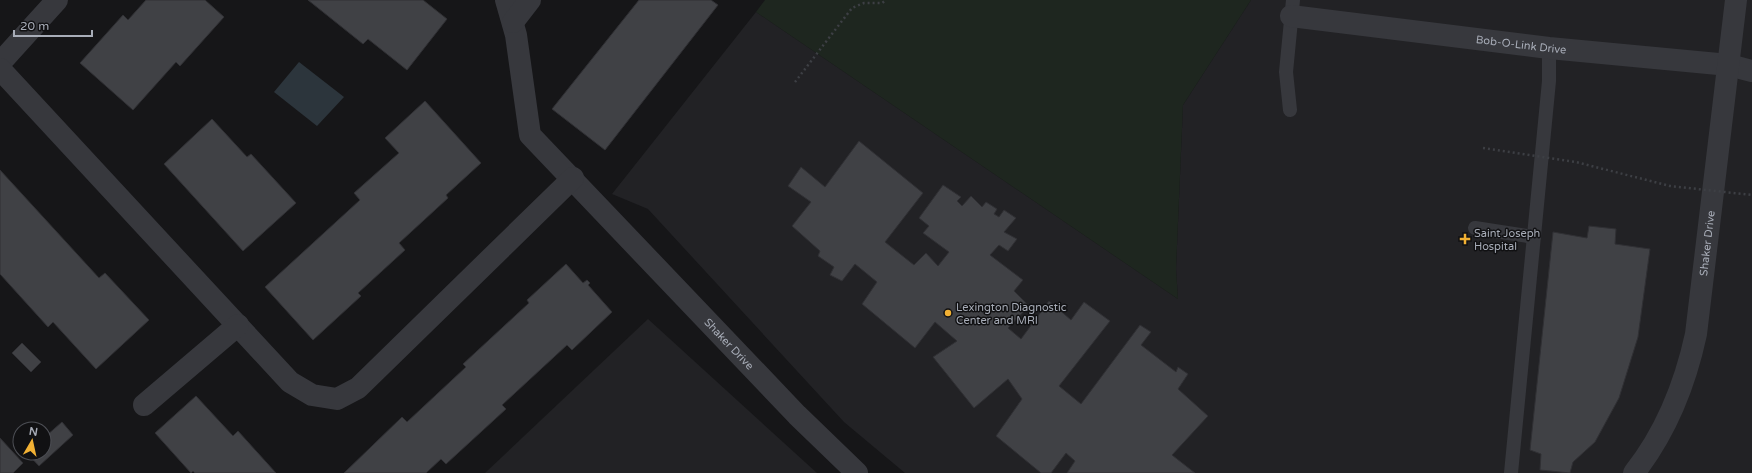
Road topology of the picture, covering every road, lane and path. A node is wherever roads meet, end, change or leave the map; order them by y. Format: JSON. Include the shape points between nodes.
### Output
{"nodes":[{"id":1,"x":57,"y":0,"type":"edge"},
{"id":2,"x":506,"y":0,"type":"edge"},
{"id":3,"x":530,"y":0,"type":"edge"},
{"id":4,"x":886,"y":0,"type":"edge"},
{"id":5,"x":1736,"y":0,"type":"edge"},
{"id":6,"x":1292,"y":8,"type":"edge"},
{"id":7,"x":513,"y":22,"type":"junction"},
{"id":8,"x":1550,"y":48,"type":"junction"},
{"id":9,"x":0,"y":62,"type":"edge"},
{"id":10,"x":1729,"y":65,"type":"junction"},
{"id":11,"x":0,"y":69,"type":"edge"},
{"id":12,"x":1752,"y":71,"type":"edge"},
{"id":13,"x":795,"y":82,"type":"dead end"},
{"id":14,"x":1290,"y":110,"type":"dead end"},
{"id":15,"x":1483,"y":148,"type":"dead end"},
{"id":16,"x":573,"y":178,"type":"junction"},
{"id":17,"x":1752,"y":195,"type":"edge"},
{"id":18,"x":1475,"y":228,"type":"dead end"},
{"id":19,"x":1534,"y":237,"type":"junction"},
{"id":20,"x":238,"y":325,"type":"junction"},
{"id":21,"x":144,"y":405,"type":"dead end"},
{"id":22,"x":857,"y":473,"type":"edge"},
{"id":23,"x":1511,"y":473,"type":"edge"},
{"id":24,"x":1634,"y":473,"type":"edge"}],
"edges":[{"from":1,"to":9,"type":"street"},
{"from":2,"to":7,"type":"street","name":"Shaker Drive"},
{"from":3,"to":7,"type":"street"},
{"from":4,"to":13,"type":"path","via":[[864,3],[852,8]]},
{"from":5,"to":10,"type":"street","name":"Shaker Drive"},
{"from":6,"to":8,"type":"street","name":"Bob-O-Link Drive"},
{"from":6,"to":14,"type":"lane","via":[[1286,72]]},
{"from":7,"to":16,"type":"street","name":"Shaker Drive","via":[[530,135]]},
{"from":8,"to":10,"type":"street","name":"Bob-O-Link Drive"},
{"from":8,"to":19,"type":"lane"},
{"from":10,"to":12,"type":"street","name":"Bob-O-Link Drive"},
{"from":10,"to":24,"type":"street","name":"Shaker Drive","via":[[1696,334],[1689,365],[1666,425]]},
{"from":11,"to":20,"type":"street"},
{"from":15,"to":17,"type":"path","bridge":true,"via":[[1576,162],[1670,186]]},
{"from":16,"to":20,"type":"street","via":[[358,388],[337,399],[312,395],[290,382]]},
{"from":16,"to":22,"type":"street","name":"Shaker Drive","via":[[797,415]]},
{"from":18,"to":19,"type":"lane"},
{"from":19,"to":23,"type":"lane"},
{"from":20,"to":21,"type":"street"}]}
